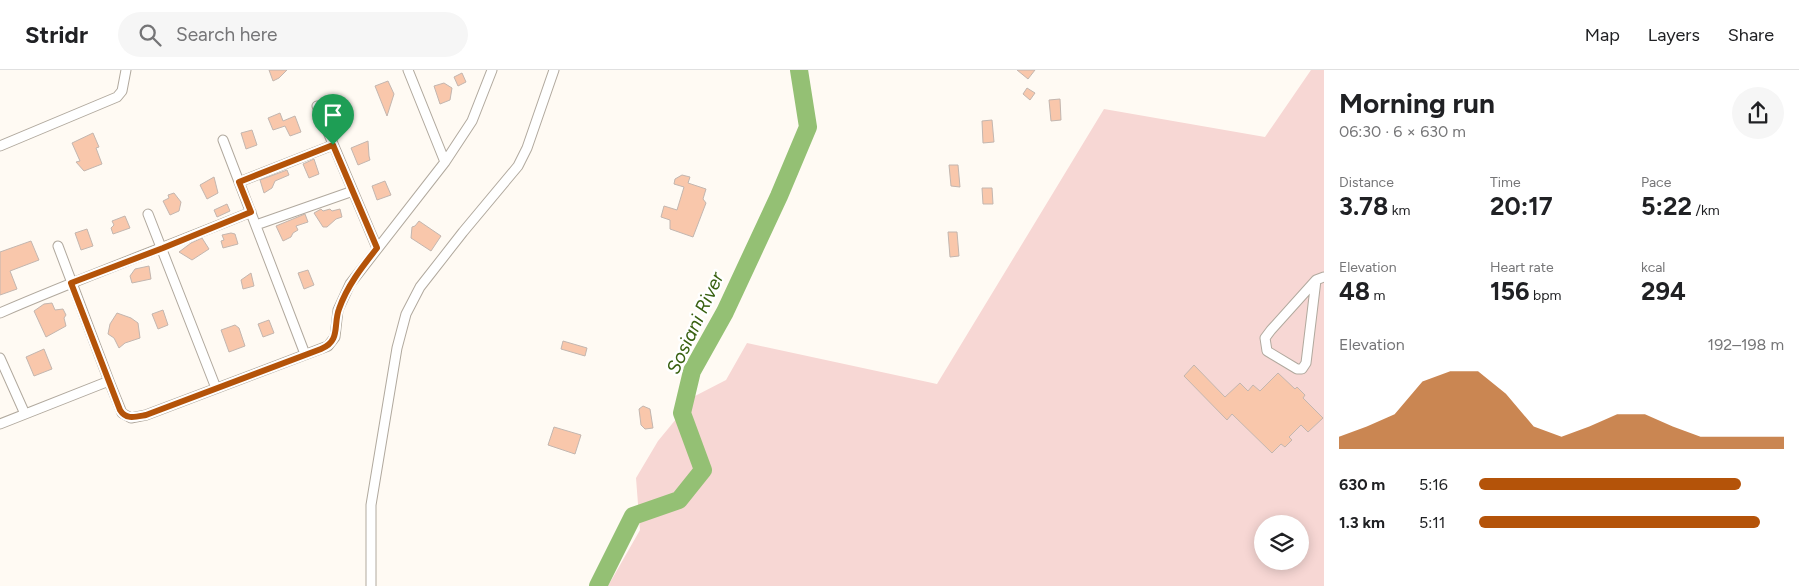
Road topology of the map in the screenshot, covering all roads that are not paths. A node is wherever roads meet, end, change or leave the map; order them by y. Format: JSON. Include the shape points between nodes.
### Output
{"nodes":[{"id":1,"x":126,"y":70,"type":"edge"},
{"id":2,"x":408,"y":70,"type":"edge"},
{"id":3,"x":492,"y":70,"type":"edge"},
{"id":4,"x":554,"y":70,"type":"edge"},
{"id":5,"x":317,"y":106,"type":"dead end"},
{"id":6,"x":222,"y":140,"type":"dead end"},
{"id":7,"x":333,"y":145,"type":"junction"},
{"id":8,"x":0,"y":146,"type":"edge"},
{"id":9,"x":445,"y":162,"type":"junction"},
{"id":10,"x":239,"y":182,"type":"junction"},
{"id":11,"x":353,"y":191,"type":"junction"},
{"id":12,"x":251,"y":212,"type":"junction"},
{"id":13,"x":148,"y":214,"type":"dead end"},
{"id":14,"x":256,"y":225,"type":"junction"},
{"id":15,"x":58,"y":246,"type":"dead end"},
{"id":16,"x":163,"y":248,"type":"junction"},
{"id":17,"x":377,"y":248,"type":"junction"},
{"id":18,"x":1320,"y":279,"type":"edge"},
{"id":19,"x":71,"y":283,"type":"junction"},
{"id":20,"x":0,"y":313,"type":"edge"},
{"id":21,"x":305,"y":354,"type":"junction"},
{"id":22,"x":0,"y":358,"type":"edge"},
{"id":23,"x":109,"y":381,"type":"junction"},
{"id":24,"x":216,"y":388,"type":"junction"},
{"id":25,"x":25,"y":414,"type":"junction"},
{"id":26,"x":0,"y":424,"type":"edge"},
{"id":27,"x":371,"y":586,"type":"edge"}],
"edges":[{"from":1,"to":8,"type":"street","via":[[118,97]]},
{"from":2,"to":9,"type":"street"},
{"from":3,"to":9,"type":"street","via":[[472,121]]},
{"from":4,"to":27,"type":"street","via":[[518,166],[420,287],[406,314],[397,348],[371,504]]},
{"from":5,"to":7,"type":"street"},
{"from":6,"to":10,"type":"street"},
{"from":7,"to":10,"type":"street"},
{"from":7,"to":11,"type":"street"},
{"from":9,"to":17,"type":"street"},
{"from":10,"to":12,"type":"street"},
{"from":11,"to":14,"type":"street"},
{"from":11,"to":17,"type":"street"},
{"from":12,"to":14,"type":"street"},
{"from":12,"to":16,"type":"street"},
{"from":13,"to":16,"type":"street"},
{"from":14,"to":21,"type":"street"},
{"from":15,"to":19,"type":"street"},
{"from":16,"to":19,"type":"street"},
{"from":16,"to":24,"type":"street"},
{"from":17,"to":21,"type":"street","via":[[350,284],[338,310],[334,337],[328,346]]},
{"from":18,"to":18,"type":"street","via":[[1306,363],[1302,369],[1297,369],[1267,351],[1265,338]]},
{"from":19,"to":20,"type":"street"},
{"from":19,"to":23,"type":"street"},
{"from":21,"to":24,"type":"street"},
{"from":22,"to":25,"type":"street"},
{"from":23,"to":24,"type":"street","via":[[120,410],[131,418]]},
{"from":23,"to":25,"type":"street"},
{"from":25,"to":26,"type":"street"}]}
